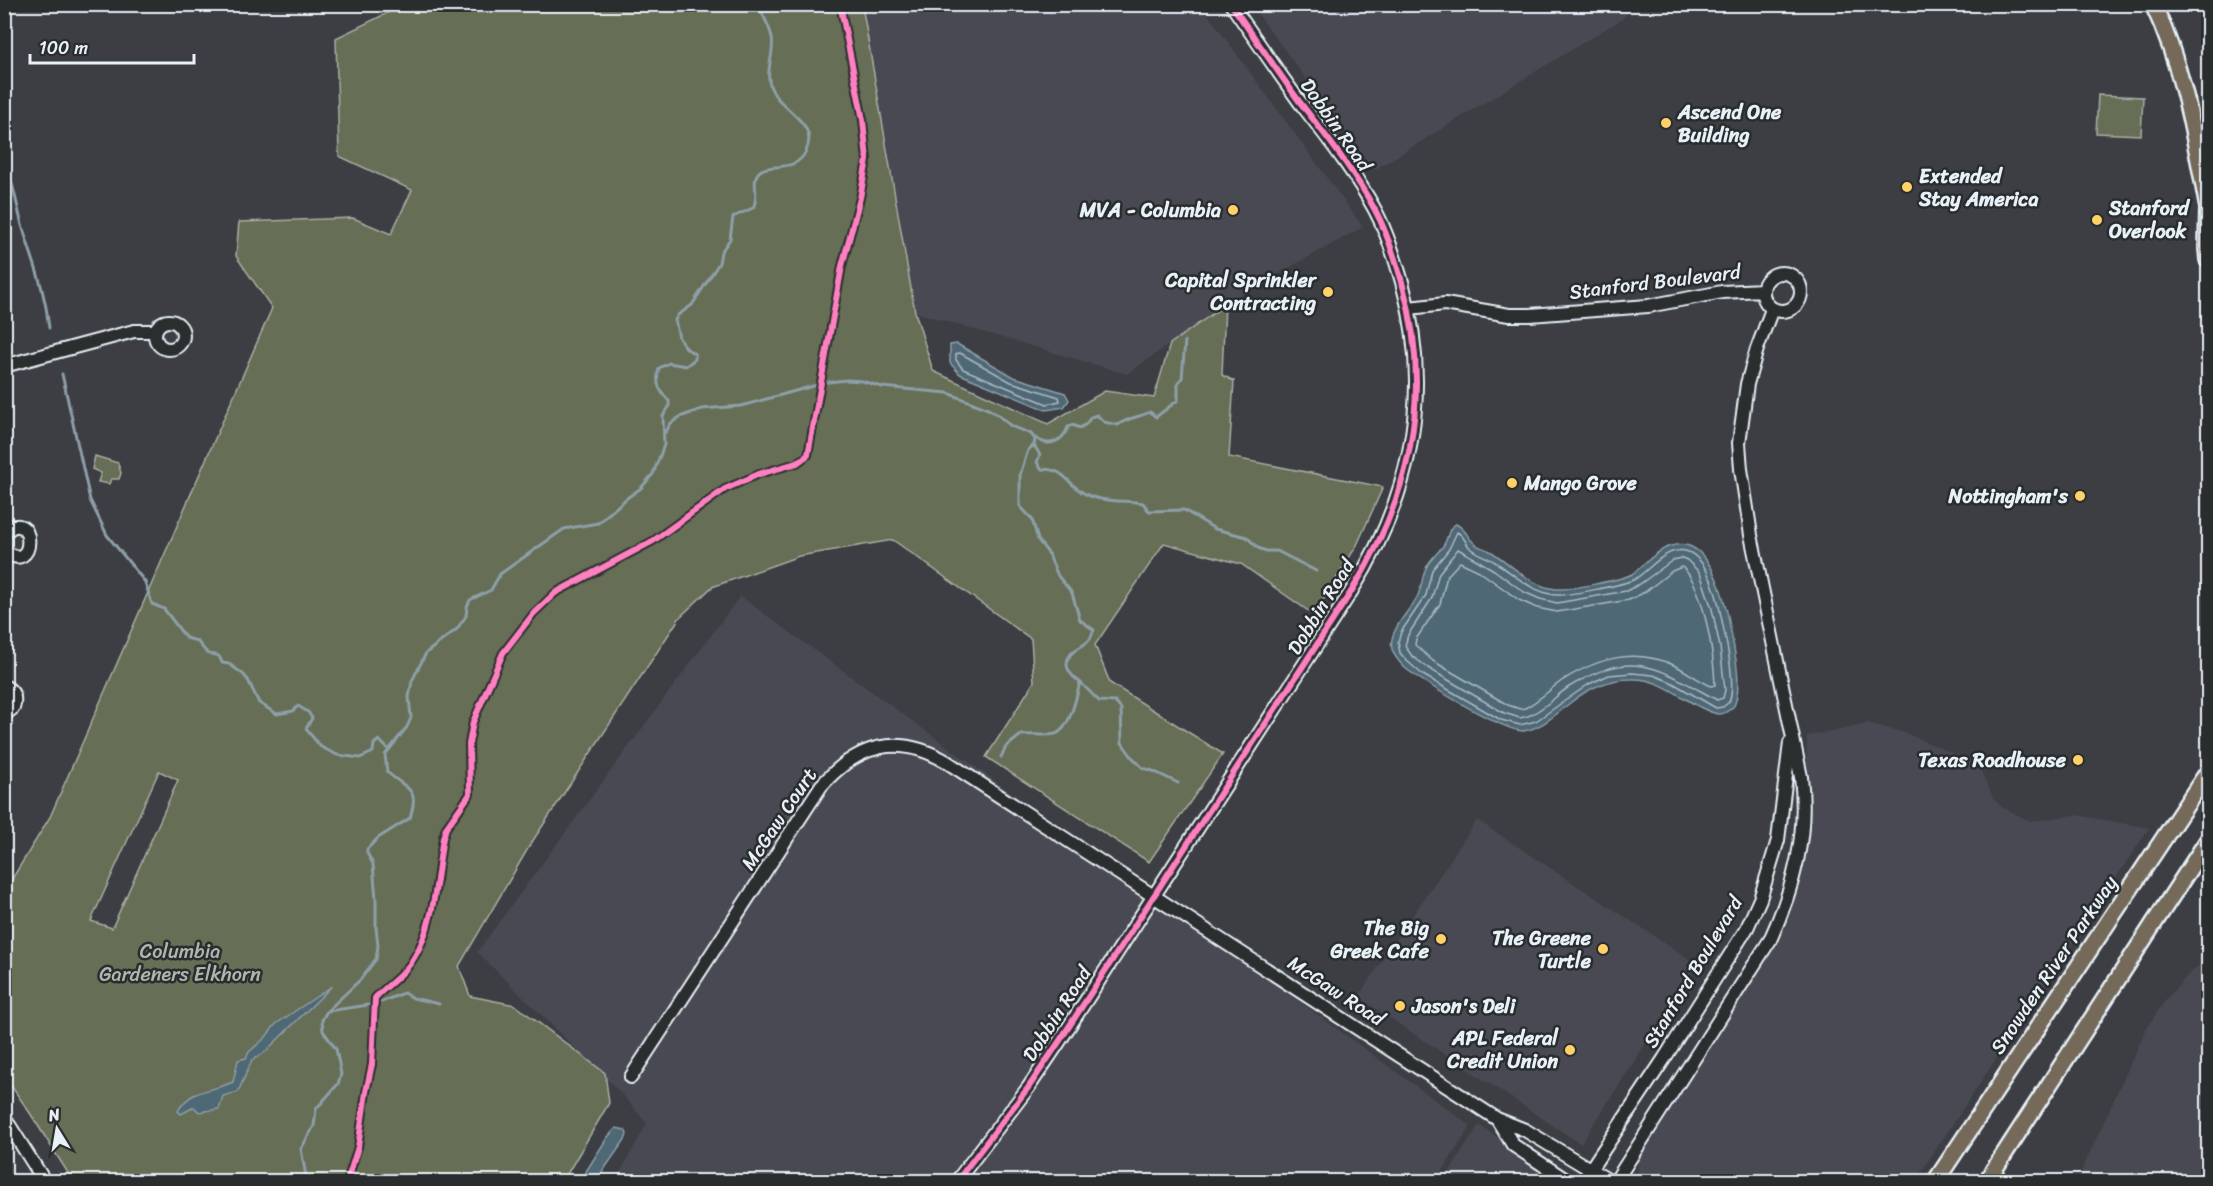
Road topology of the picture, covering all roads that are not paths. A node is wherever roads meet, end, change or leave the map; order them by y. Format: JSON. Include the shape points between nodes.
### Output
{"nodes":[{"id":1,"x":1231,"y":4,"type":"edge"},
{"id":2,"x":2153,"y":4,"type":"edge"},
{"id":3,"x":2208,"y":208,"type":"edge"},
{"id":4,"x":2208,"y":260,"type":"edge"},
{"id":5,"x":1763,"y":290,"type":"junction"},
{"id":6,"x":1409,"y":308,"type":"junction"},
{"id":7,"x":1772,"y":309,"type":"junction"},
{"id":8,"x":155,"y":331,"type":"dead end"},
{"id":9,"x":4,"y":366,"type":"edge"},
{"id":10,"x":4,"y":533,"type":"edge"},
{"id":11,"x":4,"y":550,"type":"edge"},
{"id":12,"x":4,"y":686,"type":"edge"},
{"id":13,"x":4,"y":715,"type":"edge"},
{"id":14,"x":1790,"y":726,"type":"junction"},
{"id":15,"x":2208,"y":772,"type":"edge"},
{"id":16,"x":2208,"y":840,"type":"edge"},
{"id":17,"x":1155,"y":895,"type":"junction"},
{"id":18,"x":631,"y":1077,"type":"dead end"},
{"id":19,"x":4,"y":1117,"type":"edge"},
{"id":20,"x":1497,"y":1119,"type":"junction"},
{"id":21,"x":1591,"y":1168,"type":"junction"},
{"id":22,"x":45,"y":1182,"type":"edge"},
{"id":23,"x":956,"y":1182,"type":"edge"},
{"id":24,"x":1569,"y":1182,"type":"edge"},
{"id":25,"x":1581,"y":1182,"type":"edge"},
{"id":26,"x":1613,"y":1182,"type":"edge"},
{"id":27,"x":1935,"y":1182,"type":"edge"},
{"id":28,"x":1986,"y":1182,"type":"edge"}],
"edges":[{"from":1,"to":6,"type":"street","name":"Dobbin Road","via":[[1375,210]]},
{"from":2,"to":3,"type":"main road","via":[[2185,89]]},
{"from":3,"to":4,"type":"main road"},
{"from":5,"to":6,"type":"street","name":"Stanford Boulevard","via":[[1722,292],[1648,306],[1530,315],[1445,304]]},
{"from":5,"to":7,"type":"street","via":[[1765,302]]},
{"from":5,"to":7,"type":"street","via":[[1767,280],[1776,274],[1790,274],[1798,281],[1798,303],[1785,312]]},
{"from":6,"to":17,"type":"street","name":"Dobbin Road","via":[[1417,382],[1415,410],[1404,477],[1382,538]]},
{"from":7,"to":14,"type":"street","name":"Stanford Boulevard","via":[[1747,384],[1739,443],[1743,494]]},
{"from":8,"to":9,"type":"street","via":[[134,331]]},
{"from":10,"to":11,"type":"street","via":[[13,527],[22,528],[30,543],[22,554]]},
{"from":12,"to":13,"type":"street","via":[[15,698],[13,708]]},
{"from":14,"to":21,"type":"street","name":"Stanford Boulevard","via":[[1778,840],[1747,928]]},
{"from":14,"to":26,"type":"street","name":"Stanford Boulevard","via":[[1804,803],[1801,846],[1784,908],[1741,988]]},
{"from":15,"to":27,"type":"main road","name":"Snowden River Parkway"},
{"from":16,"to":28,"type":"main road"},
{"from":17,"to":18,"type":"street","name":"McGaw Court","via":[[930,752],[908,746],[868,750],[839,767],[821,786]]},
{"from":17,"to":20,"type":"street","name":"McGaw Road"},
{"from":17,"to":23,"type":"street","name":"Dobbin Road","via":[[1028,1088]]},
{"from":19,"to":22,"type":"street"},
{"from":20,"to":21,"type":"street","name":"McGaw Road","via":[[1525,1130]]},
{"from":20,"to":24,"type":"street","name":"McGaw Road","via":[[1513,1145]]},
{"from":21,"to":25,"type":"street","name":"Stanford Boulevard"},
{"from":21,"to":26,"type":"street","name":"McGaw Road"}]}
